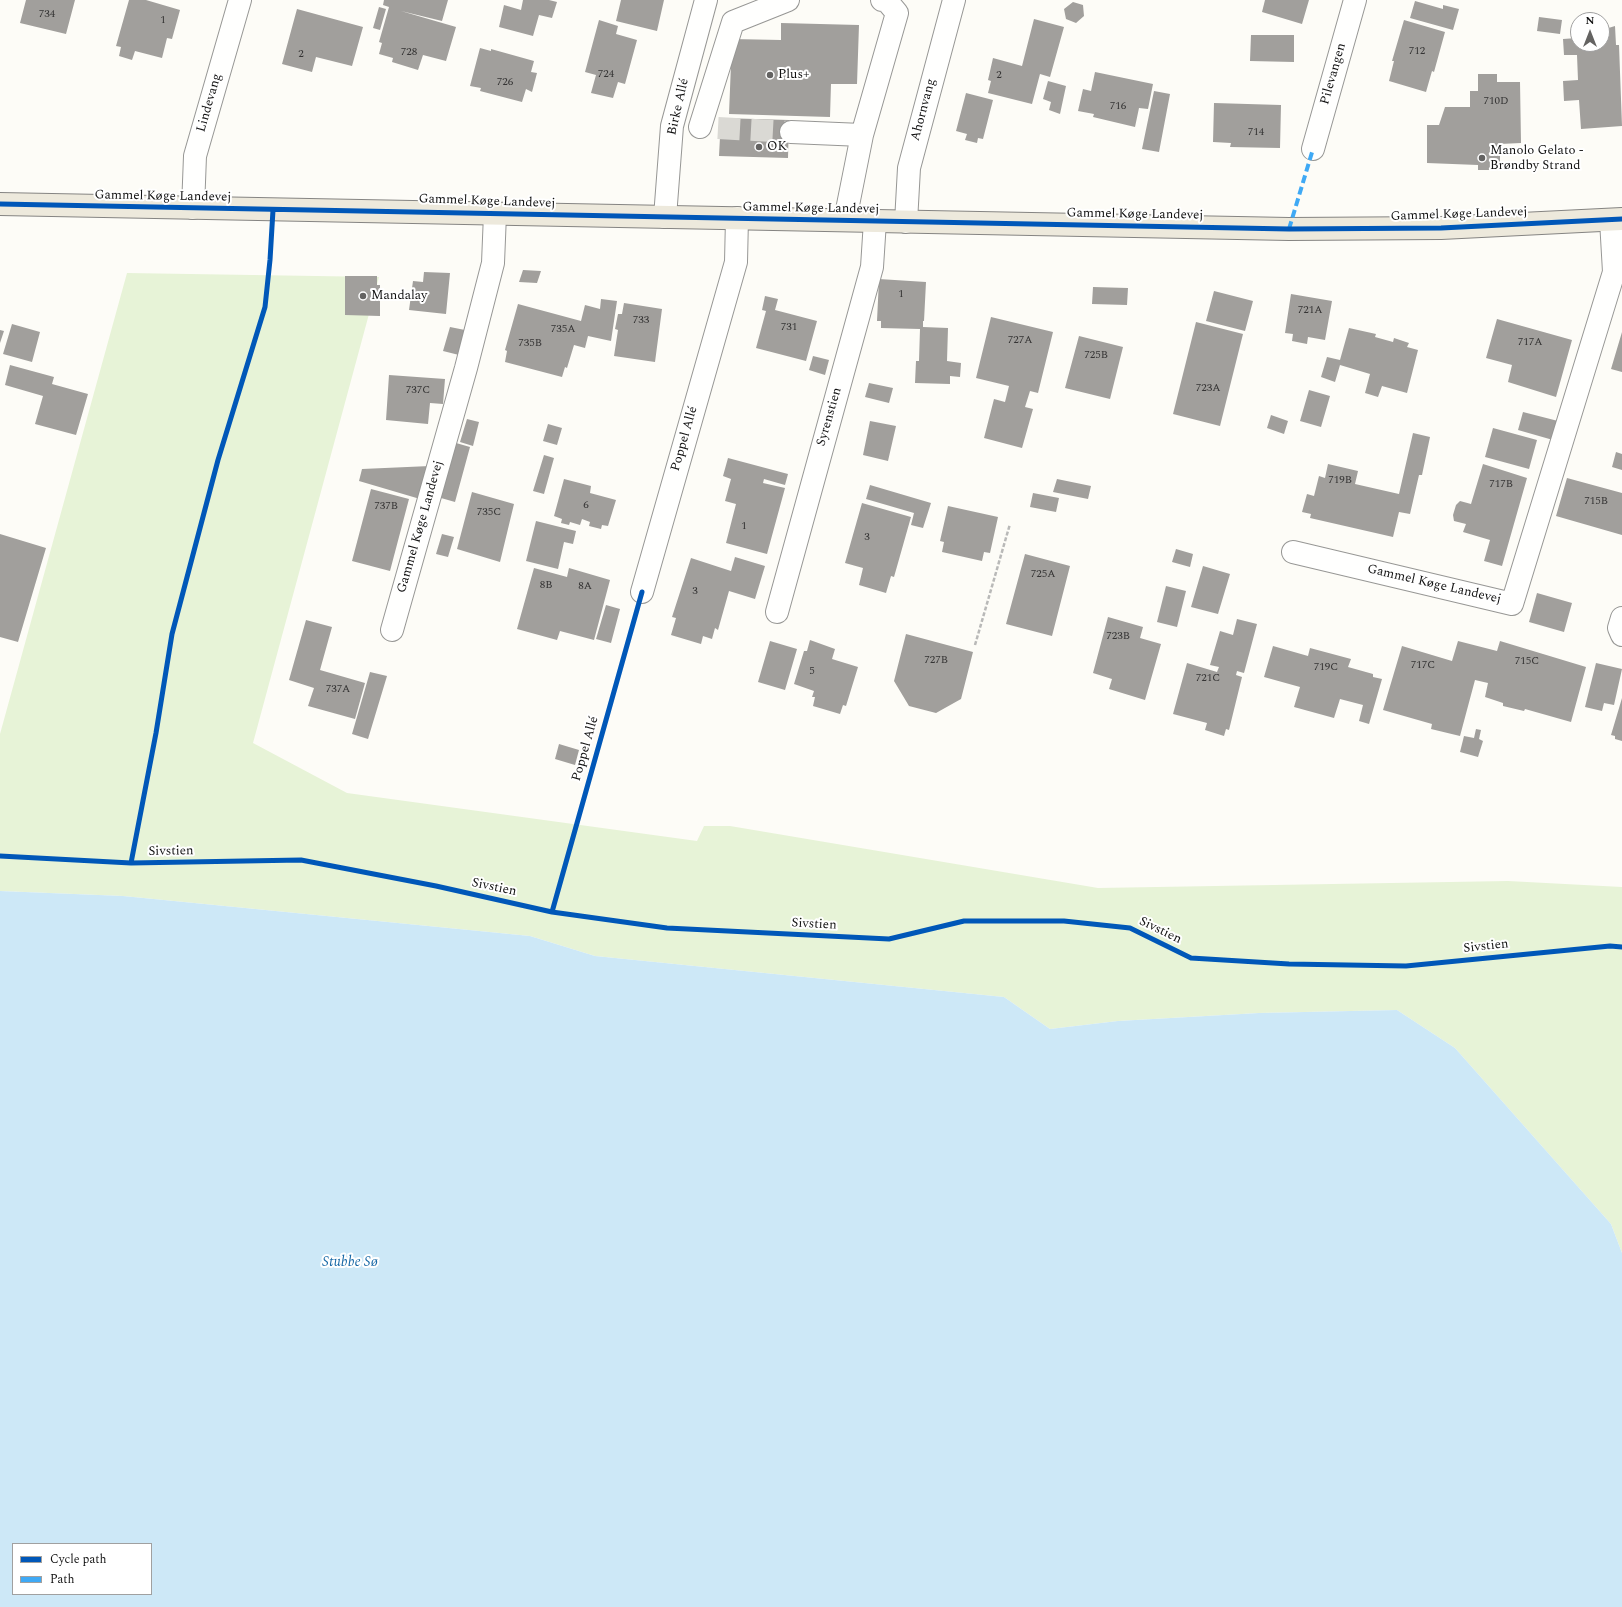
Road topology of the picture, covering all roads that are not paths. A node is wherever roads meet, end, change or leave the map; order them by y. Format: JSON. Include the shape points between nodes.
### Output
{"nodes":[{"id":1,"x":240,"y":0,"type":"edge"},
{"id":2,"x":706,"y":0,"type":"edge"},
{"id":3,"x":788,"y":0,"type":"edge"},
{"id":4,"x":882,"y":0,"type":"edge"},
{"id":5,"x":954,"y":0,"type":"edge"},
{"id":6,"x":1355,"y":0,"type":"edge"},
{"id":7,"x":672,"y":126,"type":"junction"},
{"id":8,"x":791,"y":132,"type":"tunnel mouth"},
{"id":9,"x":862,"y":135,"type":"junction"},
{"id":10,"x":1312,"y":149,"type":"dead end"},
{"id":11,"x":0,"y":204,"type":"edge"},
{"id":12,"x":193,"y":208,"type":"junction"},
{"id":13,"x":495,"y":214,"type":"junction"},
{"id":14,"x":665,"y":217,"type":"junction"},
{"id":15,"x":737,"y":218,"type":"junction"},
{"id":16,"x":845,"y":220,"type":"junction"},
{"id":17,"x":1616,"y":220,"type":"edge"},
{"id":18,"x":875,"y":221,"type":"junction"},
{"id":19,"x":906,"y":222,"type":"junction"},
{"id":20,"x":1294,"y":552,"type":"dead end"},
{"id":21,"x":642,"y":592,"type":"dead end"},
{"id":22,"x":777,"y":612,"type":"dead end"},
{"id":23,"x":1622,"y":618,"type":"edge"},
{"id":24,"x":392,"y":630,"type":"dead end"},
{"id":25,"x":1622,"y":635,"type":"edge"}],
"edges":[{"from":1,"to":12,"type":"street","name":"Lindevang","via":[[195,156]]},
{"from":2,"to":7,"type":"street","name":"Birke Allé"},
{"from":3,"to":7,"type":"street","via":[[733,22],[709,128]]},
{"from":4,"to":9,"type":"street","via":[[886,0],[897,13]]},
{"from":5,"to":19,"type":"street","name":"Ahornvang","via":[[909,168]]},
{"from":6,"to":10,"type":"street","name":"Pilevangen"},
{"from":7,"to":14,"type":"street","name":"Birke Allé"},
{"from":8,"to":9,"type":"street"},
{"from":9,"to":16,"type":"street"},
{"from":11,"to":12,"type":"main road","name":"Gammel Køge Landevej"},
{"from":12,"to":13,"type":"main road","name":"Gammel Køge Landevej"},
{"from":13,"to":14,"type":"main road","name":"Gammel Køge Landevej"},
{"from":13,"to":24,"type":"street","name":"Gammel Køge Landevej","via":[[493,263]]},
{"from":14,"to":15,"type":"main road","name":"Gammel Køge Landevej"},
{"from":15,"to":16,"type":"main road","name":"Gammel Køge Landevej"},
{"from":15,"to":21,"type":"street","name":"Poppel Allé","via":[[736,262]]},
{"from":16,"to":18,"type":"main road","name":"Gammel Køge Landevej"},
{"from":17,"to":19,"type":"main road","name":"Gammel Køge Landevej","via":[[1441,228],[1289,229]]},
{"from":17,"to":20,"type":"street","name":"Gammel Køge Landevej","via":[[1614,272],[1512,604]]},
{"from":18,"to":19,"type":"main road","name":"Gammel Køge Landevej"},
{"from":18,"to":22,"type":"street","name":"Syrenstien","via":[[872,267]]},
{"from":23,"to":25,"type":"street","via":[[1619,628]]}]}
